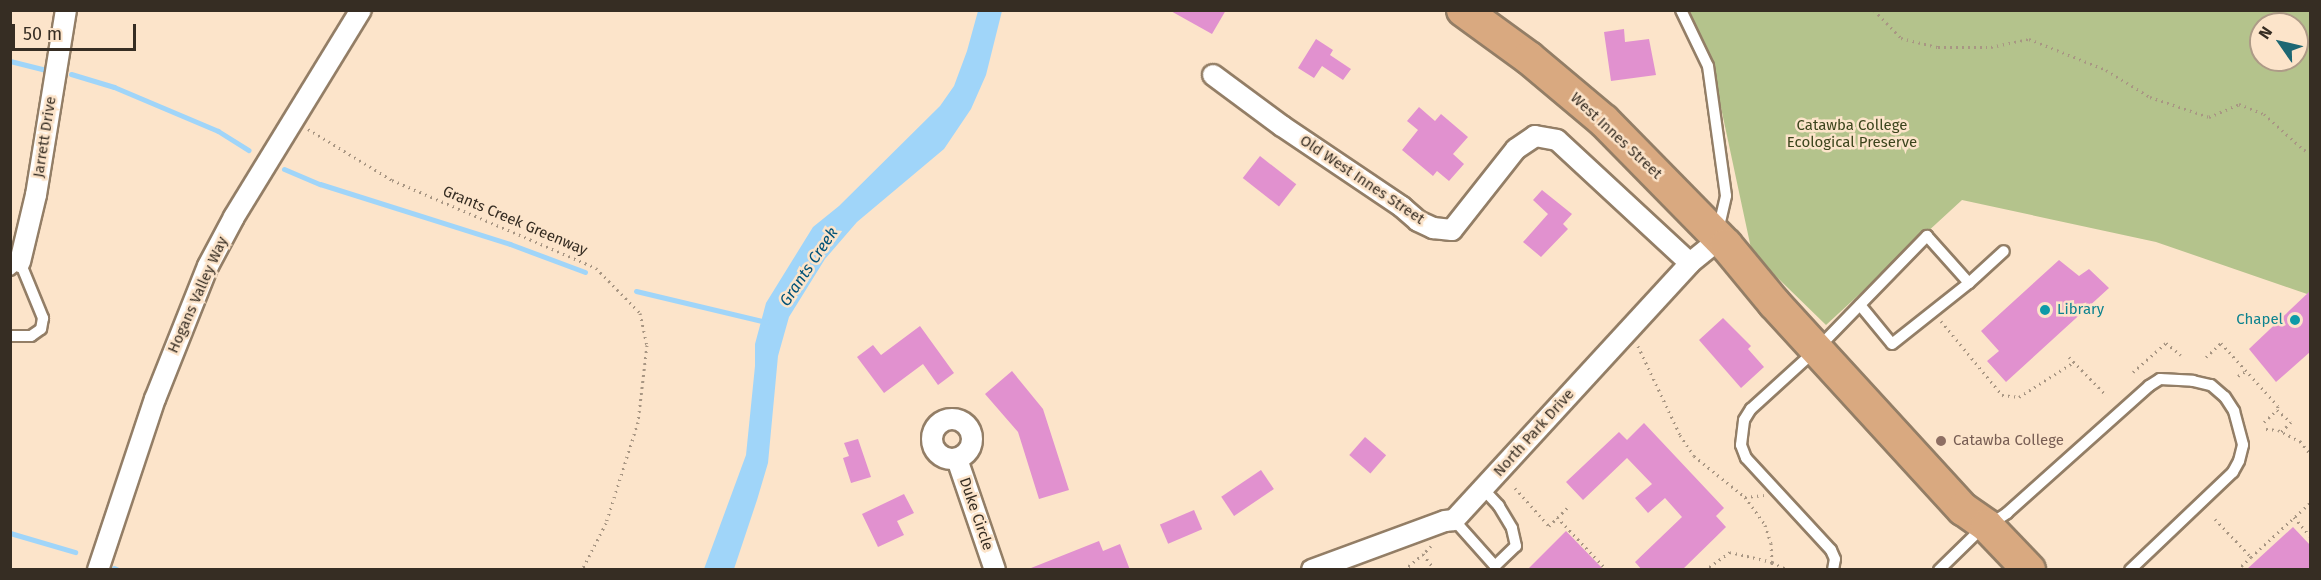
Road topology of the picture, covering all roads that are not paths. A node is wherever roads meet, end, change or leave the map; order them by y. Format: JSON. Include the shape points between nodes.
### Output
{"nodes":[{"id":1,"x":66,"y":10,"type":"edge"},
{"id":2,"x":361,"y":10,"type":"edge"},
{"id":3,"x":1463,"y":10,"type":"edge"},
{"id":4,"x":1681,"y":10,"type":"edge"},
{"id":5,"x":1213,"y":75,"type":"dead end"},
{"id":6,"x":1719,"y":237,"type":"junction"},
{"id":7,"x":2004,"y":251,"type":"dead end"},
{"id":8,"x":1690,"y":263,"type":"junction"},
{"id":9,"x":15,"y":266,"type":"edge"},
{"id":10,"x":1969,"y":283,"type":"junction"},
{"id":11,"x":1860,"y":305,"type":"junction"},
{"id":12,"x":10,"y":336,"type":"edge"},
{"id":13,"x":1823,"y":343,"type":"junction"},
{"id":14,"x":957,"y":459,"type":"dead end"},
{"id":15,"x":1483,"y":489,"type":"junction"},
{"id":16,"x":1454,"y":520,"type":"junction"},
{"id":17,"x":1987,"y":526,"type":"junction"},
{"id":18,"x":98,"y":570,"type":"edge"},
{"id":19,"x":995,"y":570,"type":"edge"},
{"id":20,"x":1312,"y":570,"type":"edge"},
{"id":21,"x":1833,"y":570,"type":"edge"},
{"id":22,"x":1939,"y":570,"type":"edge"},
{"id":23,"x":2029,"y":570,"type":"edge"},
{"id":24,"x":2130,"y":570,"type":"edge"}],
"edges":[{"from":1,"to":9,"type":"street","name":"Jarrett Drive","via":[[36,195]]},
{"from":2,"to":18,"type":"street","name":"Hogans Valley Way","via":[[229,227],[185,317]]},
{"from":3,"to":6,"type":"main road","name":"West Innes Street","via":[[1529,58],[1604,121]]},
{"from":4,"to":6,"type":"lane","via":[[1708,66],[1726,196]]},
{"from":5,"to":8,"type":"street","name":"Old West Innes Street","via":[[1433,228],[1452,230],[1516,149],[1535,136],[1557,140]]},
{"from":6,"to":8,"type":"street","name":"North Park Drive"},
{"from":6,"to":13,"type":"main road","name":"West Innes Street","via":[[1755,278],[1808,310]]},
{"from":7,"to":10,"type":"lane"},
{"from":8,"to":15,"type":"street","name":"North Park Drive"},
{"from":9,"to":12,"type":"lane","via":[[43,318],[41,329],[32,336]]},
{"from":10,"to":11,"type":"lane","via":[[1892,344]]},
{"from":10,"to":11,"type":"lane","via":[[1927,236]]},
{"from":11,"to":13,"type":"lane"},
{"from":13,"to":17,"type":"main road","name":"West Innes Street","via":[[1911,422],[1976,497]]},
{"from":13,"to":21,"type":"lane","via":[[1750,409],[1744,420],[1741,445],[1746,458],[1831,550],[1835,559]]},
{"from":14,"to":19,"type":"street","name":"Duke Circle"},
{"from":15,"to":16,"type":"street","name":"North Park Drive"},
{"from":15,"to":16,"type":"lane","via":[[1512,528],[1516,546],[1495,566]]},
{"from":16,"to":20,"type":"street"},
{"from":17,"to":22,"type":"lane"},
{"from":17,"to":23,"type":"main road","name":"West Innes Street"},
{"from":17,"to":24,"type":"lane","via":[[2007,513],[2149,386],[2160,380],[2211,385],[2234,411],[2243,445],[2239,461],[2233,472]]}]}
